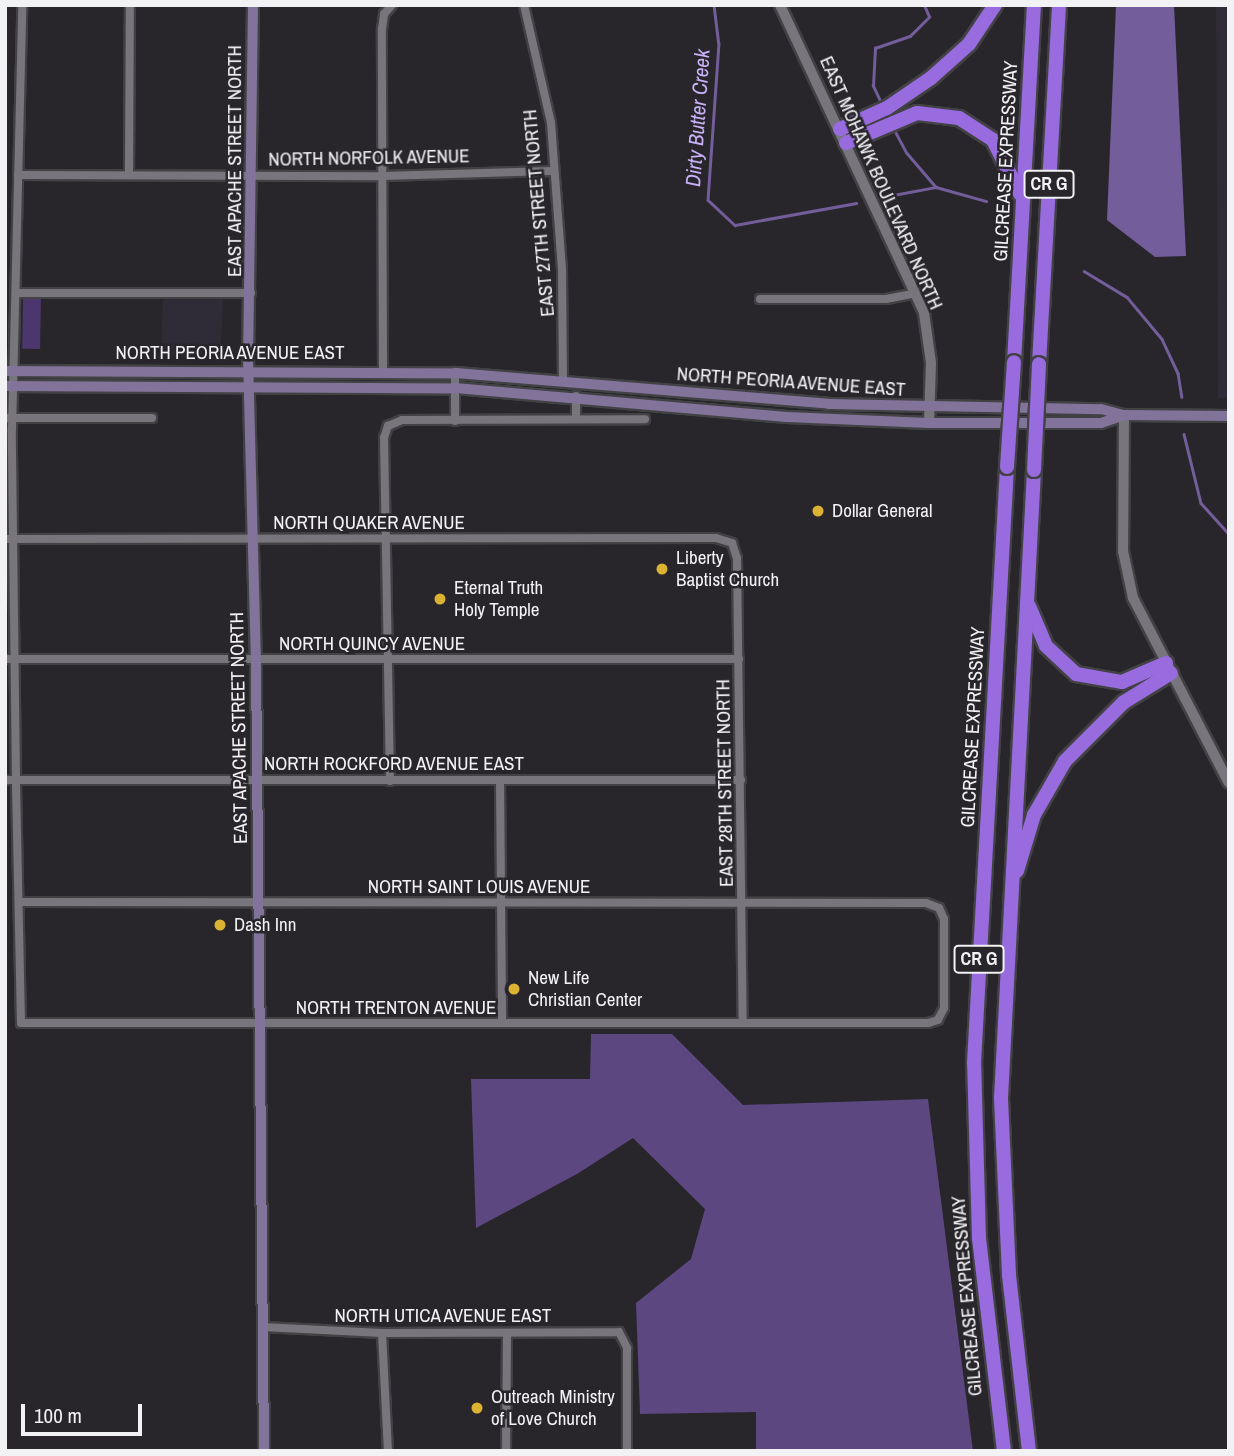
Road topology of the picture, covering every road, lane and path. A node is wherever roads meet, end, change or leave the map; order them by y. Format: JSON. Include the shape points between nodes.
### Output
{"nodes":[{"id":1,"x":22,"y":5,"type":"edge"},
{"id":2,"x":130,"y":5,"type":"edge"},
{"id":3,"x":253,"y":5,"type":"edge"},
{"id":4,"x":524,"y":5,"type":"edge"},
{"id":5,"x":780,"y":5,"type":"edge"},
{"id":6,"x":995,"y":5,"type":"edge"},
{"id":7,"x":1034,"y":5,"type":"edge"},
{"id":8,"x":1059,"y":5,"type":"edge"},
{"id":9,"x":390,"y":6,"type":"edge"},
{"id":10,"x":843,"y":136,"type":"junction"},
{"id":11,"x":553,"y":171,"type":"junction"},
{"id":12,"x":18,"y":174,"type":"junction"},
{"id":13,"x":130,"y":175,"type":"junction"},
{"id":14,"x":253,"y":175,"type":"junction"},
{"id":15,"x":383,"y":176,"type":"junction"},
{"id":16,"x":1023,"y":202,"type":"junction"},
{"id":17,"x":17,"y":293,"type":"junction"},
{"id":18,"x":251,"y":293,"type":"junction"},
{"id":19,"x":916,"y":293,"type":"junction"},
{"id":20,"x":760,"y":299,"type":"dead end"},
{"id":21,"x":10,"y":370,"type":"edge"},
{"id":22,"x":249,"y":371,"type":"junction"},
{"id":23,"x":383,"y":371,"type":"junction"},
{"id":24,"x":455,"y":373,"type":"junction"},
{"id":25,"x":563,"y":379,"type":"junction"},
{"id":26,"x":10,"y":386,"type":"edge"},
{"id":27,"x":250,"y":386,"type":"junction"},
{"id":28,"x":455,"y":388,"type":"junction"},
{"id":29,"x":576,"y":396,"type":"junction"},
{"id":30,"x":930,"y":408,"type":"junction"},
{"id":31,"x":1124,"y":415,"type":"junction"},
{"id":32,"x":1229,"y":416,"type":"edge"},
{"id":33,"x":9,"y":418,"type":"edge"},
{"id":34,"x":152,"y":418,"type":"dead end"},
{"id":35,"x":576,"y":419,"type":"junction"},
{"id":36,"x":645,"y":419,"type":"dead end"},
{"id":37,"x":455,"y":421,"type":"junction"},
{"id":38,"x":929,"y":423,"type":"junction"},
{"id":39,"x":253,"y":538,"type":"junction"},
{"id":40,"x":9,"y":539,"type":"edge"},
{"id":41,"x":385,"y":539,"type":"junction"},
{"id":42,"x":732,"y":543,"type":"joint"},
{"id":43,"x":1026,"y":599,"type":"junction"},
{"id":44,"x":5,"y":659,"type":"edge"},
{"id":45,"x":15,"y":659,"type":"junction"},
{"id":46,"x":387,"y":659,"type":"junction"},
{"id":47,"x":739,"y":659,"type":"junction"},
{"id":48,"x":256,"y":660,"type":"junction"},
{"id":49,"x":1168,"y":668,"type":"junction"},
{"id":50,"x":5,"y":780,"type":"edge"},
{"id":51,"x":16,"y":780,"type":"junction"},
{"id":52,"x":500,"y":780,"type":"junction"},
{"id":53,"x":741,"y":780,"type":"junction"},
{"id":54,"x":257,"y":781,"type":"junction"},
{"id":55,"x":390,"y":781,"type":"junction"},
{"id":56,"x":1229,"y":783,"type":"edge"},
{"id":57,"x":1009,"y":900,"type":"junction"},
{"id":58,"x":19,"y":902,"type":"junction"},
{"id":59,"x":743,"y":902,"type":"junction"},
{"id":60,"x":500,"y":903,"type":"junction"},
{"id":61,"x":259,"y":904,"type":"junction"},
{"id":62,"x":938,"y":1020,"type":"joint"},
{"id":63,"x":502,"y":1023,"type":"junction"},
{"id":64,"x":743,"y":1023,"type":"junction"},
{"id":65,"x":261,"y":1024,"type":"junction"},
{"id":66,"x":263,"y":1327,"type":"junction"},
{"id":67,"x":382,"y":1333,"type":"junction"},
{"id":68,"x":507,"y":1333,"type":"junction"},
{"id":69,"x":264,"y":1451,"type":"edge"},
{"id":70,"x":388,"y":1451,"type":"edge"},
{"id":71,"x":506,"y":1451,"type":"edge"},
{"id":72,"x":627,"y":1451,"type":"edge"},
{"id":73,"x":1004,"y":1451,"type":"edge"},
{"id":74,"x":1030,"y":1451,"type":"edge"}],
"edges":[{"from":1,"to":12,"type":"street"},
{"from":2,"to":13,"type":"street"},
{"from":3,"to":14,"type":"main road","name":"EAST APACHE STREET NORTH"},
{"from":4,"to":11,"type":"street","name":"EAST 27TH STREET NORTH","via":[[551,122]]},
{"from":5,"to":10,"type":"street","name":"EAST MOHAWK BOULEVARD NORTH"},
{"from":6,"to":10,"type":"highway","via":[[969,44],[931,78]]},
{"from":7,"to":16,"type":"highway","name":"GILCREASE EXPRESSWAY","number":"CR G"},
{"from":8,"to":43,"type":"highway","number":"CR G","bridge":true},
{"from":9,"to":15,"type":"street","via":[[382,29]]},
{"from":10,"to":16,"type":"highway","via":[[917,113],[959,118],[993,141],[1010,166]]},
{"from":10,"to":19,"type":"street","name":"EAST MOHAWK BOULEVARD NORTH"},
{"from":11,"to":15,"type":"street","name":"NORTH NORFOLK AVENUE"},
{"from":11,"to":25,"type":"street","name":"EAST 27TH STREET NORTH","via":[[562,271]]},
{"from":12,"to":13,"type":"street","name":"NORTH NORFOLK AVENUE"},
{"from":12,"to":17,"type":"street"},
{"from":13,"to":14,"type":"street","name":"NORTH NORFOLK AVENUE"},
{"from":14,"to":15,"type":"street","name":"NORTH NORFOLK AVENUE"},
{"from":14,"to":18,"type":"main road","name":"EAST APACHE STREET NORTH"},
{"from":15,"to":23,"type":"street"},
{"from":16,"to":73,"type":"highway","name":"GILCREASE EXPRESSWAY","number":"CR G","bridge":true,"via":[[974,1063],[979,1238]]},
{"from":17,"to":18,"type":"street"},
{"from":17,"to":21,"type":"street"},
{"from":18,"to":22,"type":"main road","name":"EAST APACHE STREET NORTH"},
{"from":19,"to":20,"type":"street","via":[[886,299]]},
{"from":19,"to":30,"type":"street","name":"EAST MOHAWK BOULEVARD NORTH","via":[[928,336]]},
{"from":21,"to":22,"type":"main road","name":"NORTH PEORIA AVENUE EAST"},
{"from":21,"to":26,"type":"street"},
{"from":22,"to":23,"type":"main road","name":"NORTH PEORIA AVENUE EAST"},
{"from":22,"to":27,"type":"main road","name":"EAST APACHE STREET NORTH"},
{"from":23,"to":24,"type":"main road","name":"NORTH PEORIA AVENUE EAST"},
{"from":24,"to":25,"type":"main road","name":"NORTH PEORIA AVENUE EAST"},
{"from":24,"to":28,"type":"street"},
{"from":25,"to":30,"type":"main road","name":"NORTH PEORIA AVENUE EAST","via":[[724,397]]},
{"from":26,"to":27,"type":"main road","name":"NORTH PEORIA AVENUE EAST"},
{"from":26,"to":33,"type":"street"},
{"from":27,"to":28,"type":"main road","name":"NORTH PEORIA AVENUE EAST"},
{"from":27,"to":39,"type":"main road","name":"EAST APACHE STREET NORTH"},
{"from":28,"to":29,"type":"main road","name":"NORTH PEORIA AVENUE EAST"},
{"from":28,"to":37,"type":"street"},
{"from":29,"to":35,"type":"street"},
{"from":29,"to":38,"type":"main road","name":"NORTH PEORIA AVENUE EAST","via":[[786,417]]},
{"from":30,"to":31,"type":"main road","name":"NORTH PEORIA AVENUE EAST","via":[[1101,409]]},
{"from":30,"to":38,"type":"street","name":"EAST MOHAWK BOULEVARD NORTH"},
{"from":31,"to":32,"type":"main road","name":"NORTH PEORIA AVENUE EAST"},
{"from":31,"to":38,"type":"main road","name":"NORTH PEORIA AVENUE EAST","via":[[1101,423]]},
{"from":31,"to":49,"type":"street","via":[[1123,551],[1133,598]]},
{"from":33,"to":34,"type":"street"},
{"from":33,"to":40,"type":"street"},
{"from":35,"to":36,"type":"street"},
{"from":35,"to":37,"type":"street"},
{"from":37,"to":41,"type":"street","via":[[402,420],[388,426],[384,438]]},
{"from":39,"to":40,"type":"street","name":"NORTH QUAKER AVENUE"},
{"from":39,"to":41,"type":"street","name":"NORTH QUAKER AVENUE"},
{"from":39,"to":48,"type":"main road","name":"EAST APACHE STREET NORTH"},
{"from":40,"to":45,"type":"street"},
{"from":41,"to":42,"type":"street","name":"NORTH QUAKER AVENUE","via":[[716,538]]},
{"from":41,"to":46,"type":"street"},
{"from":42,"to":47,"type":"street","name":"EAST 28TH STREET NORTH","via":[[737,558]]},
{"from":43,"to":49,"type":"highway","via":[[1046,646],[1076,674],[1122,682]]},
{"from":43,"to":57,"type":"highway","number":"CR G"},
{"from":44,"to":45,"type":"street","name":"NORTH QUINCY AVENUE"},
{"from":45,"to":48,"type":"street","name":"NORTH QUINCY AVENUE"},
{"from":45,"to":51,"type":"street"},
{"from":46,"to":47,"type":"street","name":"NORTH QUINCY AVENUE"},
{"from":46,"to":48,"type":"street","name":"NORTH QUINCY AVENUE"},
{"from":46,"to":55,"type":"street"},
{"from":47,"to":53,"type":"street","name":"EAST 28TH STREET NORTH"},
{"from":48,"to":54,"type":"main road","name":"EAST APACHE STREET NORTH"},
{"from":49,"to":56,"type":"street"},
{"from":49,"to":57,"type":"highway","via":[[1124,702],[1065,761],[1034,814]]},
{"from":50,"to":51,"type":"street","name":"NORTH ROCKFORD AVENUE EAST"},
{"from":51,"to":54,"type":"street","name":"NORTH ROCKFORD AVENUE EAST"},
{"from":51,"to":58,"type":"street"},
{"from":52,"to":53,"type":"street","name":"NORTH ROCKFORD AVENUE EAST"},
{"from":52,"to":55,"type":"street","name":"NORTH ROCKFORD AVENUE EAST"},
{"from":52,"to":60,"type":"street"},
{"from":53,"to":59,"type":"street","name":"EAST 28TH STREET NORTH"},
{"from":54,"to":55,"type":"street","name":"NORTH ROCKFORD AVENUE EAST"},
{"from":54,"to":61,"type":"main road","name":"EAST APACHE STREET NORTH"},
{"from":57,"to":74,"type":"highway","number":"CR G","via":[[1001,1046],[1002,1174],[1014,1328]]},
{"from":58,"to":61,"type":"street","name":"NORTH SAINT LOUIS AVENUE"},
{"from":58,"to":65,"type":"street","name":"NORTH TRENTON AVENUE","via":[[21,1023]]},
{"from":59,"to":60,"type":"street","name":"NORTH SAINT LOUIS AVENUE"},
{"from":59,"to":62,"type":"street","name":"NORTH SAINT LOUIS AVENUE","via":[[926,903],[939,908],[944,919],[944,1008]]},
{"from":59,"to":64,"type":"street","name":"EAST 28TH STREET NORTH"},
{"from":60,"to":61,"type":"street","name":"NORTH SAINT LOUIS AVENUE"},
{"from":60,"to":63,"type":"street"},
{"from":61,"to":65,"type":"main road","name":"EAST APACHE STREET NORTH"},
{"from":62,"to":64,"type":"street","name":"NORTH TRENTON AVENUE"},
{"from":63,"to":64,"type":"street","name":"NORTH TRENTON AVENUE"},
{"from":63,"to":65,"type":"street","name":"NORTH TRENTON AVENUE"},
{"from":65,"to":66,"type":"main road","name":"EAST APACHE STREET NORTH"},
{"from":66,"to":67,"type":"street","name":"NORTH UTICA AVENUE EAST"},
{"from":66,"to":69,"type":"main road","name":"EAST APACHE STREET NORTH"},
{"from":67,"to":68,"type":"street","name":"NORTH UTICA AVENUE EAST"},
{"from":67,"to":70,"type":"street"},
{"from":68,"to":71,"type":"street"},
{"from":68,"to":72,"type":"street","name":"NORTH UTICA AVENUE EAST","via":[[615,1331],[622,1335],[627,1348]]}]}
